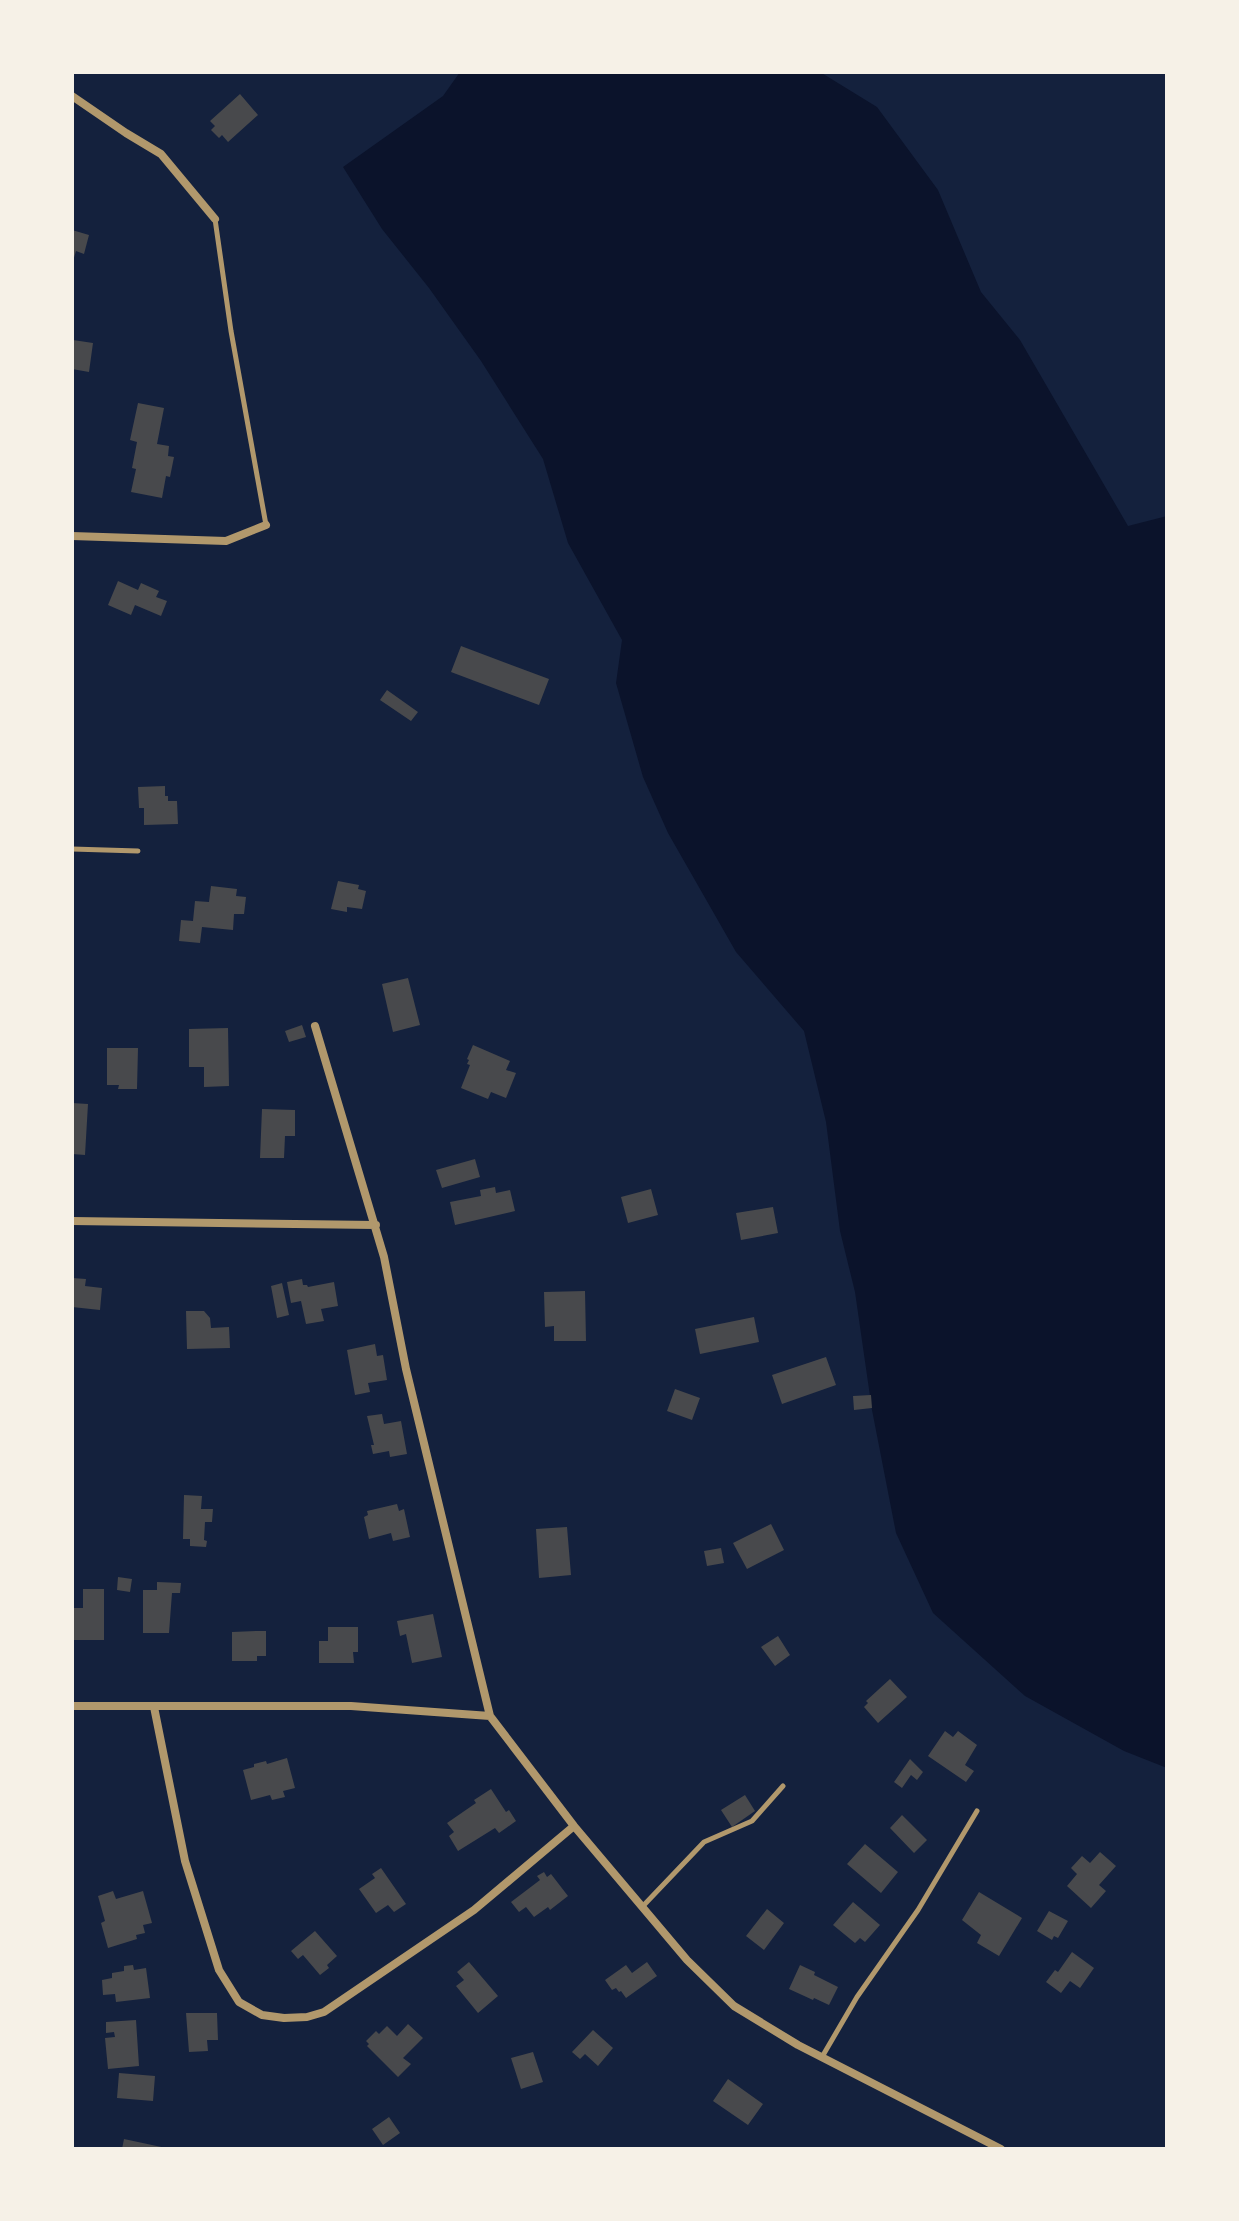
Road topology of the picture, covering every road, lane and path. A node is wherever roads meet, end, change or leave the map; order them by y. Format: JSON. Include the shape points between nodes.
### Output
{"nodes":[{"id":1,"x":72,"y":96,"type":"edge"},
{"id":2,"x":215,"y":219,"type":"joint"},
{"id":3,"x":266,"y":525,"type":"joint"},
{"id":4,"x":72,"y":536,"type":"edge"},
{"id":5,"x":72,"y":849,"type":"edge"},
{"id":6,"x":138,"y":851,"type":"dead end"},
{"id":7,"x":315,"y":1026,"type":"dead end"},
{"id":8,"x":72,"y":1221,"type":"edge"},
{"id":9,"x":376,"y":1225,"type":"junction"},
{"id":10,"x":72,"y":1706,"type":"edge"},
{"id":11,"x":154,"y":1707,"type":"junction"},
{"id":12,"x":490,"y":1716,"type":"junction"},
{"id":13,"x":783,"y":1786,"type":"dead end"},
{"id":14,"x":977,"y":1811,"type":"dead end"},
{"id":15,"x":574,"y":1826,"type":"junction"},
{"id":16,"x":643,"y":1906,"type":"junction"},
{"id":17,"x":821,"y":2058,"type":"junction"},
{"id":18,"x":1001,"y":2149,"type":"edge"}],
"edges":[{"from":1,"to":2,"type":"street","via":[[161,154]]},
{"from":2,"to":3,"type":"lane"},
{"from":3,"to":4,"type":"street","via":[[226,541]]},
{"from":5,"to":6,"type":"lane"},
{"from":7,"to":9,"type":"street"},
{"from":8,"to":9,"type":"street"},
{"from":9,"to":12,"type":"street"},
{"from":10,"to":11,"type":"street"},
{"from":11,"to":12,"type":"street","via":[[351,1706]]},
{"from":11,"to":15,"type":"street","via":[[185,1861],[219,1970],[239,2002],[262,2015],[307,2017],[324,2012],[474,1910]]},
{"from":12,"to":15,"type":"street"},
{"from":13,"to":16,"type":"lane","via":[[752,1821],[704,1842]]},
{"from":14,"to":17,"type":"lane"},
{"from":15,"to":16,"type":"street"},
{"from":16,"to":17,"type":"street","via":[[734,2006]]},
{"from":17,"to":18,"type":"street"}]}
